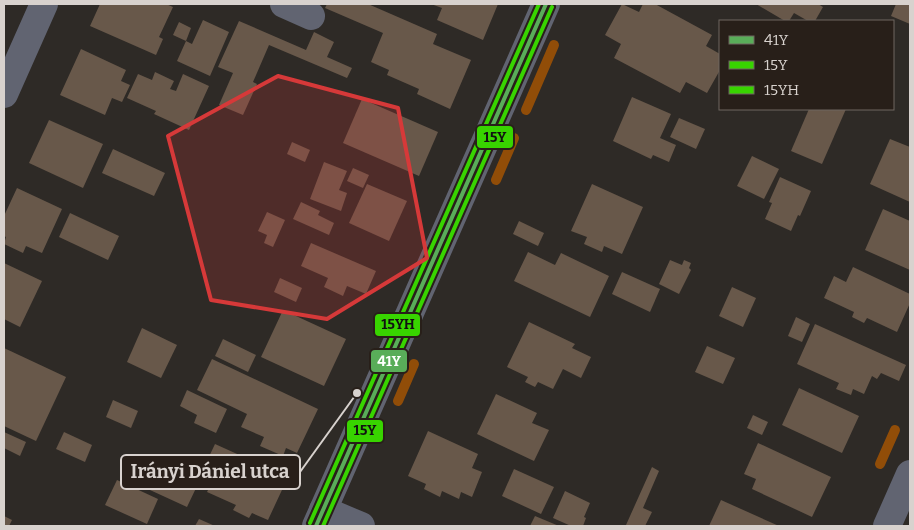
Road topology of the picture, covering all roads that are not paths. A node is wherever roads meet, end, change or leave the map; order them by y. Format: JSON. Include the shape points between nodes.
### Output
{"nodes":[{"id":1,"x":44,"y":4,"type":"edge"},
{"id":2,"x":284,"y":4,"type":"edge"},
{"id":3,"x":546,"y":4,"type":"edge"},
{"id":4,"x":311,"y":16,"type":"dead end"},
{"id":5,"x":4,"y":94,"type":"edge"},
{"id":6,"x":910,"y":474,"type":"edge"},
{"id":7,"x":319,"y":518,"type":"edge"},
{"id":8,"x":361,"y":526,"type":"edge"},
{"id":9,"x":887,"y":526,"type":"edge"}],
"edges":[{"from":1,"to":5,"type":"street"},
{"from":2,"to":4,"type":"street"},
{"from":3,"to":7,"type":"street"},
{"from":6,"to":9,"type":"street"},
{"from":7,"to":8,"type":"street"}]}
